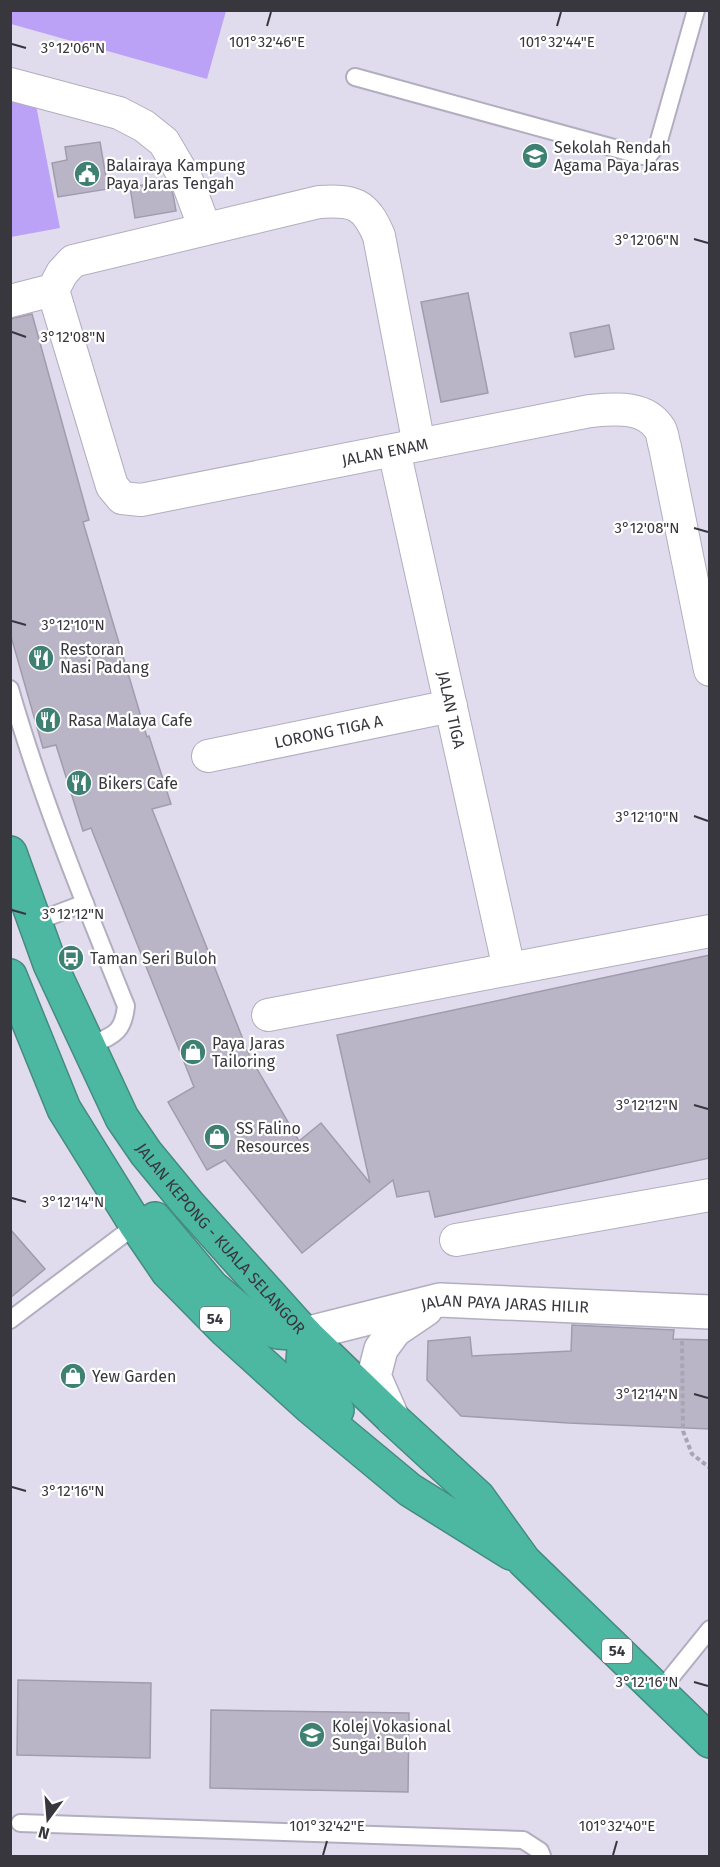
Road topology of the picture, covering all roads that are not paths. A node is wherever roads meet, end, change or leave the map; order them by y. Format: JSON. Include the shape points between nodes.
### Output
{"nodes":[{"id":1,"x":696,"y":10,"type":"edge"},
{"id":2,"x":354,"y":77,"type":"dead end"},
{"id":3,"x":10,"y":84,"type":"edge"},
{"id":4,"x":205,"y":229,"type":"junction"},
{"id":5,"x":53,"y":290,"type":"junction"},
{"id":6,"x":10,"y":301,"type":"edge"},
{"id":7,"x":406,"y":448,"type":"junction"},
{"id":8,"x":710,"y":669,"type":"edge"},
{"id":9,"x":10,"y":689,"type":"edge"},
{"id":10,"x":451,"y":706,"type":"junction"},
{"id":11,"x":15,"y":724,"type":"edge"},
{"id":12,"x":208,"y":756,"type":"dead end"},
{"id":13,"x":10,"y":853,"type":"edge"},
{"id":14,"x":85,"y":903,"type":"junction"},
{"id":15,"x":35,"y":922,"type":"junction"},
{"id":16,"x":710,"y":932,"type":"edge"},
{"id":17,"x":509,"y":969,"type":"junction"},
{"id":18,"x":10,"y":976,"type":"edge"},
{"id":19,"x":268,"y":1015,"type":"dead end"},
{"id":20,"x":89,"y":1046,"type":"junction"},
{"id":21,"x":64,"y":1109,"type":"junction"},
{"id":22,"x":710,"y":1195,"type":"edge"},
{"id":23,"x":136,"y":1225,"type":"junction"},
{"id":24,"x":456,"y":1240,"type":"dead end"},
{"id":25,"x":440,"y":1300,"type":"junction"},
{"id":26,"x":695,"y":1311,"type":"edge"},
{"id":27,"x":10,"y":1320,"type":"edge"},
{"id":28,"x":305,"y":1334,"type":"junction"},
{"id":29,"x":393,"y":1419,"type":"junction"},
{"id":30,"x":410,"y":1490,"type":"junction"},
{"id":31,"x":524,"y":1561,"type":"junction"},
{"id":32,"x":710,"y":1629,"type":"edge"},
{"id":33,"x":659,"y":1692,"type":"junction"},
{"id":34,"x":710,"y":1741,"type":"edge"},
{"id":35,"x":20,"y":1823,"type":"dead end"},
{"id":36,"x":542,"y":1857,"type":"edge"}],
"edges":[{"from":1,"to":2,"type":"lane","via":[[658,144],[649,155]]},
{"from":3,"to":4,"type":"street","via":[[119,113],[144,126],[164,142],[188,183]]},
{"from":4,"to":5,"type":"street","name":"JALAN TIGA","via":[[73,261]]},
{"from":4,"to":7,"type":"street","name":"JALAN TIGA","via":[[319,202],[341,201],[361,207],[372,218],[379,236]]},
{"from":5,"to":6,"type":"street"},
{"from":5,"to":7,"type":"street","name":"JALAN ENAM","via":[[112,486],[122,498],[141,500]]},
{"from":7,"to":8,"type":"street","name":"JALAN ENAM","via":[[590,411],[621,409],[645,415],[660,429],[665,447]]},
{"from":7,"to":10,"type":"street","name":"JALAN TIGA"},
{"from":9,"to":11,"type":"lane"},
{"from":10,"to":12,"type":"street","name":"LORONG TIGA A"},
{"from":10,"to":17,"type":"street","name":"JALAN TIGA"},
{"from":11,"to":14,"type":"lane"},
{"from":13,"to":15,"type":"highway","name":"JALAN KEPONG - KUALA SELANGOR","number":"54"},
{"from":14,"to":15,"type":"lane"},
{"from":14,"to":20,"type":"lane","via":[[126,1006],[124,1022],[115,1034]]},
{"from":15,"to":20,"type":"highway","name":"JALAN KEPONG - KUALA SELANGOR","number":"54","via":[[50,964]]},
{"from":16,"to":17,"type":"street"},
{"from":17,"to":19,"type":"street"},
{"from":18,"to":21,"type":"highway","name":"JALAN KEPONG - KUALA SELANGOR","number":"54"},
{"from":20,"to":28,"type":"highway","name":"JALAN KEPONG - KUALA SELANGOR","number":"54","via":[[122,1118],[146,1153]]},
{"from":21,"to":23,"type":"highway","name":"JALAN KEPONG - KUALA SELANGOR","number":"54"},
{"from":21,"to":28,"type":"highway","via":[[212,1287],[257,1325],[278,1332]]},
{"from":22,"to":24,"type":"street"},
{"from":23,"to":27,"type":"lane"},
{"from":23,"to":30,"type":"highway","name":"JALAN KEPONG - KUALA SELANGOR","number":"54","via":[[168,1272],[224,1329]]},
{"from":25,"to":26,"type":"street","name":"JALAN PAYA JARAS HILIR"},
{"from":25,"to":28,"type":"street","name":"JALAN PAYA JARAS HILIR"},
{"from":25,"to":29,"type":"street","via":[[395,1330],[381,1348],[374,1376]]},
{"from":28,"to":29,"type":"highway","name":"JALAN KEPONG - KUALA SELANGOR","number":"54"},
{"from":28,"to":30,"type":"highway","via":[[303,1362],[318,1392],[397,1467]]},
{"from":29,"to":31,"type":"highway","name":"JALAN KEPONG - KUALA SELANGOR","number":"54","via":[[478,1497]]},
{"from":30,"to":31,"type":"highway","name":"JALAN KEPONG - KUALA SELANGOR","number":"54"},
{"from":31,"to":33,"type":"highway","name":"JALAN KEPONG - KUALA SELANGOR","number":"54"},
{"from":32,"to":33,"type":"lane"},
{"from":33,"to":34,"type":"highway","name":"JALAN KEPONG - KUALA SELANGOR","number":"54"},
{"from":35,"to":36,"type":"lane","via":[[523,1840],[540,1851]]}]}
